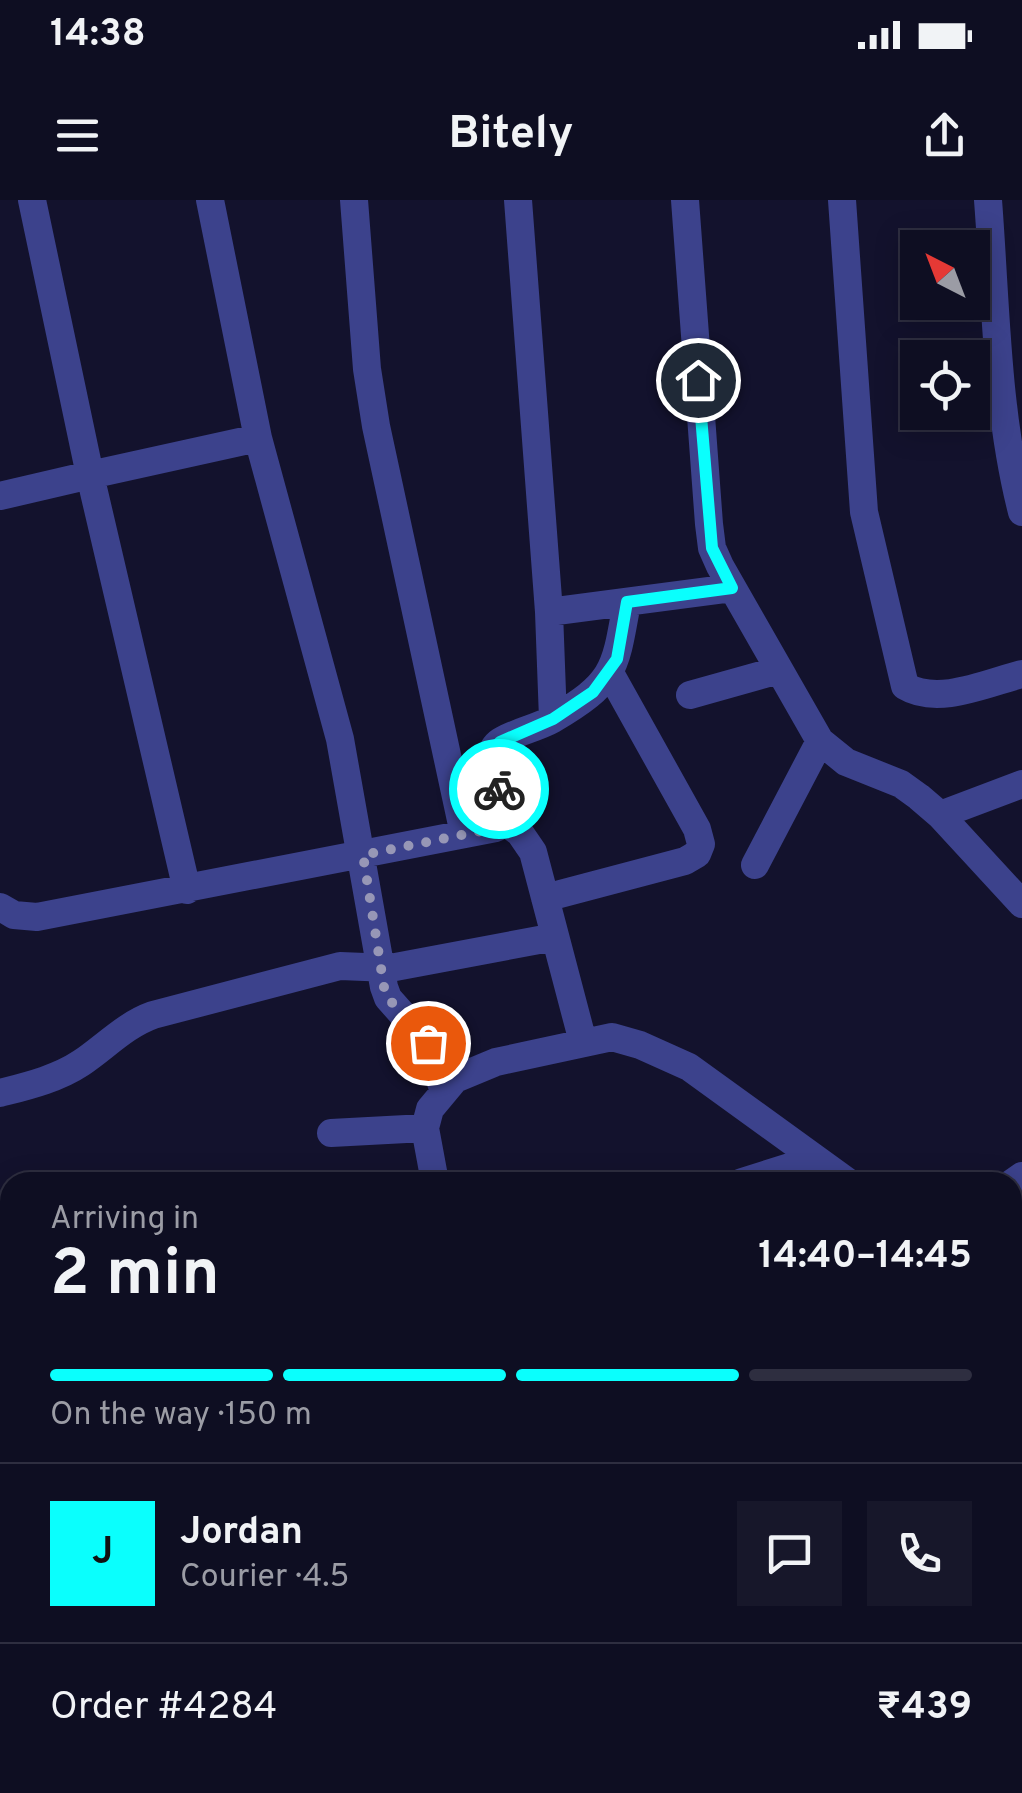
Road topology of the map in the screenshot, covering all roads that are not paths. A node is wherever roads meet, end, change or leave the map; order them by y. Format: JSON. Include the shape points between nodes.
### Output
{"nodes":[{"id":1,"x":32,"y":200,"type":"edge"},
{"id":2,"x":210,"y":200,"type":"edge"},
{"id":3,"x":354,"y":200,"type":"edge"},
{"id":4,"x":518,"y":200,"type":"edge"},
{"id":5,"x":686,"y":200,"type":"edge"},
{"id":6,"x":842,"y":200,"type":"edge"},
{"id":7,"x":988,"y":200,"type":"edge"},
{"id":8,"x":258,"y":438,"type":"junction"},
{"id":9,"x":90,"y":475,"type":"junction"},
{"id":10,"x":0,"y":496,"type":"edge"},
{"id":11,"x":1022,"y":512,"type":"edge"},
{"id":12,"x":732,"y":588,"type":"junction"},
{"id":13,"x":627,"y":602,"type":"junction"},
{"id":14,"x":549,"y":612,"type":"junction"},
{"id":15,"x":779,"y":670,"type":"junction"},
{"id":16,"x":610,"y":673,"type":"junction"},
{"id":17,"x":1022,"y":674,"type":"edge"},
{"id":18,"x":690,"y":695,"type":"dead end"},
{"id":19,"x":553,"y":719,"type":"junction"},
{"id":20,"x":820,"y":741,"type":"junction"},
{"id":21,"x":1022,"y":784,"type":"edge"},
{"id":22,"x":940,"y":815,"type":"junction"},
{"id":23,"x":504,"y":821,"type":"junction"},
{"id":24,"x":464,"y":834,"type":"junction"},
{"id":25,"x":363,"y":855,"type":"junction"},
{"id":26,"x":755,"y":865,"type":"dead end"},
{"id":27,"x":187,"y":890,"type":"junction"},
{"id":28,"x":545,"y":898,"type":"junction"},
{"id":29,"x":1022,"y":904,"type":"edge"},
{"id":30,"x":0,"y":907,"type":"edge"},
{"id":31,"x":556,"y":938,"type":"junction"},
{"id":32,"x":381,"y":968,"type":"junction"},
{"id":33,"x":584,"y":1042,"type":"junction"},
{"id":34,"x":444,"y":1092,"type":"junction"},
{"id":35,"x":0,"y":1093,"type":"edge"},
{"id":36,"x":425,"y":1128,"type":"junction"},
{"id":37,"x":330,"y":1133,"type":"dead end"},
{"id":38,"x":814,"y":1159,"type":"junction"},
{"id":39,"x":433,"y":1172,"type":"edge"},
{"id":40,"x":773,"y":1172,"type":"edge"},
{"id":41,"x":833,"y":1172,"type":"edge"}],
"edges":[{"from":1,"to":9,"type":"street"},
{"from":2,"to":8,"type":"street"},
{"from":3,"to":24,"type":"street","via":[[376,426]]},
{"from":4,"to":14,"type":"street"},
{"from":5,"to":12,"type":"street","via":[[710,536]]},
{"from":6,"to":17,"type":"street","via":[[864,512],[905,686],[932,696]]},
{"from":7,"to":11,"type":"street","via":[[1006,426]]},
{"from":8,"to":9,"type":"street"},
{"from":8,"to":25,"type":"street","via":[[340,740]]},
{"from":9,"to":10,"type":"street"},
{"from":9,"to":27,"type":"street"},
{"from":12,"to":13,"type":"street"},
{"from":12,"to":15,"type":"street"},
{"from":13,"to":14,"type":"street"},
{"from":13,"to":16,"type":"street"},
{"from":14,"to":19,"type":"street"},
{"from":15,"to":18,"type":"street"},
{"from":15,"to":20,"type":"street"},
{"from":16,"to":19,"type":"street"},
{"from":16,"to":28,"type":"street","via":[[700,844],[684,861]]},
{"from":19,"to":23,"type":"street","via":[[492,751]]},
{"from":20,"to":22,"type":"street","via":[[846,762],[901,784]]},
{"from":20,"to":26,"type":"street"},
{"from":21,"to":22,"type":"street"},
{"from":22,"to":29,"type":"street"},
{"from":23,"to":24,"type":"street"},
{"from":23,"to":28,"type":"street","via":[[533,852]]},
{"from":24,"to":25,"type":"street"},
{"from":25,"to":27,"type":"street"},
{"from":25,"to":32,"type":"street"},
{"from":27,"to":30,"type":"street","via":[[37,917]]},
{"from":28,"to":31,"type":"street"},
{"from":31,"to":32,"type":"street"},
{"from":31,"to":33,"type":"street"},
{"from":32,"to":34,"type":"street","via":[[388,998],[428,1043]]},
{"from":32,"to":35,"type":"street","via":[[340,966],[138,1020],[78,1066]]},
{"from":33,"to":34,"type":"street","via":[[496,1062],[455,1079]]},
{"from":33,"to":38,"type":"street","via":[[612,1037],[689,1068]]},
{"from":34,"to":36,"type":"street"},
{"from":36,"to":37,"type":"street"},
{"from":36,"to":39,"type":"street"},
{"from":38,"to":40,"type":"street"},
{"from":38,"to":41,"type":"street"}]}
